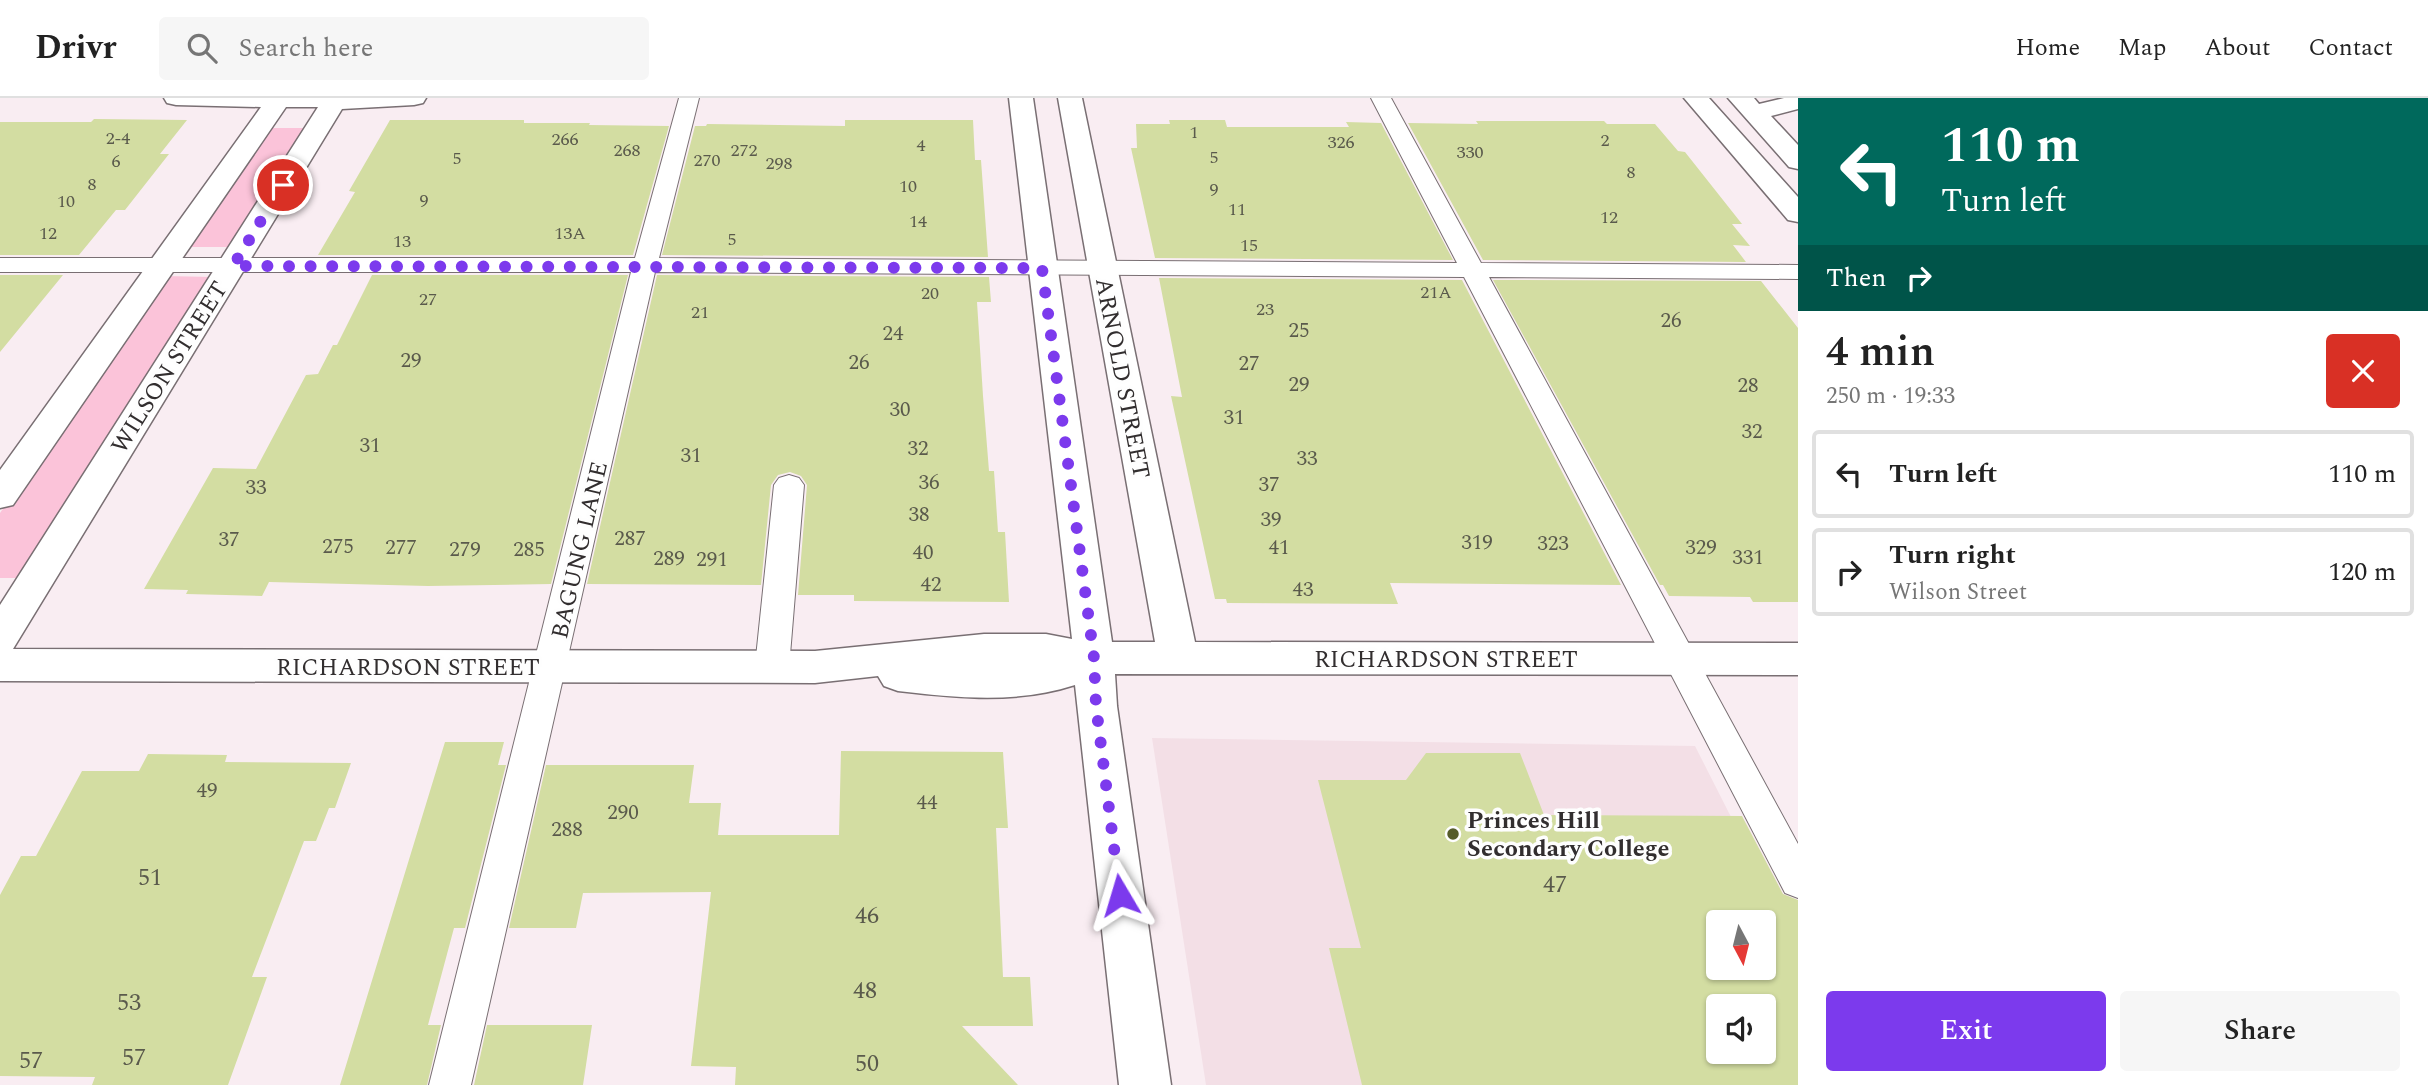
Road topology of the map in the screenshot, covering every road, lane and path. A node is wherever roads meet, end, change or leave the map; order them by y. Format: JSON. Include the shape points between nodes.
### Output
{"nodes":[{"id":1,"x":176,"y":98,"type":"edge"},
{"id":2,"x":414,"y":98,"type":"edge"},
{"id":3,"x":689,"y":98,"type":"edge"},
{"id":4,"x":1021,"y":98,"type":"edge"},
{"id":5,"x":1070,"y":98,"type":"edge"},
{"id":6,"x":1381,"y":98,"type":"edge"},
{"id":7,"x":1696,"y":98,"type":"edge"},
{"id":8,"x":279,"y":99,"type":"edge"},
{"id":9,"x":338,"y":99,"type":"edge"},
{"id":10,"x":1798,"y":102,"type":"edge"},
{"id":11,"x":1746,"y":105,"type":"edge"},
{"id":12,"x":1798,"y":161,"type":"edge"},
{"id":13,"x":1798,"y":214,"type":"edge"},
{"id":14,"x":0,"y":265,"type":"edge"},
{"id":15,"x":161,"y":265,"type":"junction"},
{"id":16,"x":645,"y":265,"type":"junction"},
{"id":17,"x":233,"y":266,"type":"junction"},
{"id":18,"x":1042,"y":268,"type":"junction"},
{"id":19,"x":1101,"y":268,"type":"junction"},
{"id":20,"x":1473,"y":269,"type":"junction"},
{"id":21,"x":1798,"y":272,"type":"edge"},
{"id":22,"x":789,"y":485,"type":"dead end"},
{"id":23,"x":0,"y":496,"type":"edge"},
{"id":24,"x":0,"y":638,"type":"edge"},
{"id":25,"x":1094,"y":658,"type":"junction"},
{"id":26,"x":1178,"y":658,"type":"junction"},
{"id":27,"x":1680,"y":659,"type":"junction"},
{"id":28,"x":1798,"y":659,"type":"edge"},
{"id":29,"x":0,"y":665,"type":"edge"},
{"id":30,"x":772,"y":667,"type":"junction"},
{"id":31,"x":551,"y":668,"type":"junction"},
{"id":32,"x":1798,"y":881,"type":"edge"},
{"id":33,"x":450,"y":1085,"type":"edge"},
{"id":34,"x":1145,"y":1085,"type":"edge"}],
"edges":[{"from":1,"to":8,"type":"street"},
{"from":2,"to":9,"type":"street"},
{"from":3,"to":16,"type":"lane","name":"BAGUNG LANE"},
{"from":4,"to":18,"type":"street"},
{"from":5,"to":19,"type":"street","name":"ARNOLD STREET"},
{"from":6,"to":20,"type":"lane"},
{"from":7,"to":13,"type":"street"},
{"from":8,"to":9,"type":"street"},
{"from":8,"to":15,"type":"street"},
{"from":9,"to":17,"type":"street","name":"WILSON STREET"},
{"from":10,"to":11,"type":"street"},
{"from":11,"to":12,"type":"street"},
{"from":14,"to":15,"type":"lane"},
{"from":15,"to":17,"type":"lane"},
{"from":15,"to":23,"type":"street"},
{"from":16,"to":17,"type":"lane"},
{"from":16,"to":18,"type":"lane"},
{"from":16,"to":31,"type":"lane","name":"BAGUNG LANE"},
{"from":17,"to":24,"type":"street","name":"WILSON STREET"},
{"from":18,"to":19,"type":"lane"},
{"from":18,"to":25,"type":"street"},
{"from":19,"to":20,"type":"lane"},
{"from":19,"to":26,"type":"street","name":"ARNOLD STREET"},
{"from":20,"to":21,"type":"lane"},
{"from":20,"to":27,"type":"lane"},
{"from":22,"to":30,"type":"lane"},
{"from":25,"to":26,"type":"street","name":"RICHARDSON STREET"},
{"from":25,"to":30,"type":"street","name":"RICHARDSON STREET","via":[[1058,675],[1025,680],[956,681]]},
{"from":25,"to":34,"type":"street","via":[[1097,719]]},
{"from":26,"to":27,"type":"street","name":"RICHARDSON STREET"},
{"from":27,"to":28,"type":"street","name":"RICHARDSON STREET"},
{"from":27,"to":32,"type":"lane"},
{"from":29,"to":31,"type":"street","name":"RICHARDSON STREET"},
{"from":30,"to":31,"type":"street","name":"RICHARDSON STREET"},
{"from":31,"to":33,"type":"lane","name":"BAGUNG LANE"}]}
